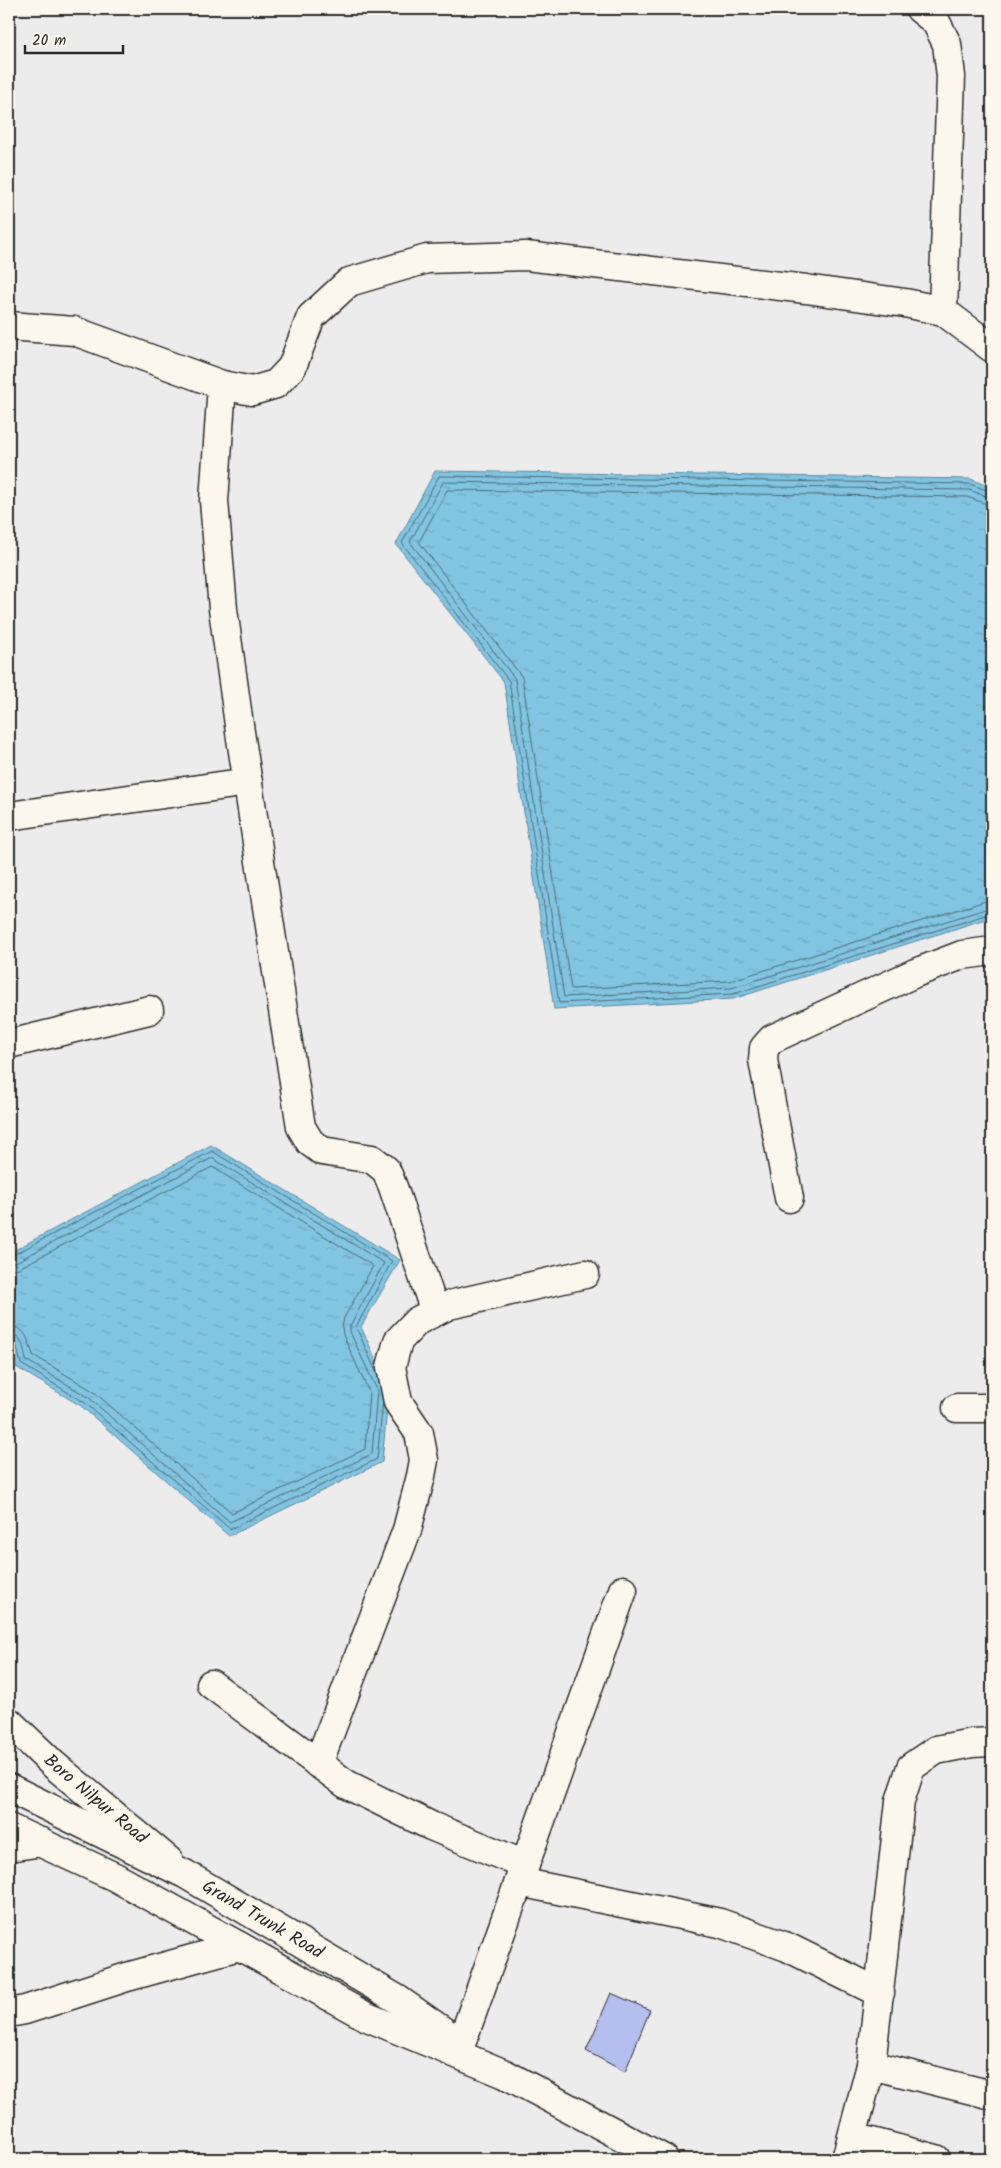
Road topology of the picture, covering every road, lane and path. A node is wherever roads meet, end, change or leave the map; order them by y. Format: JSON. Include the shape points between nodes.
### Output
{"nodes":[{"id":1,"x":920,"y":9,"type":"edge"},
{"id":2,"x":943,"y":311,"type":"junction"},
{"id":3,"x":9,"y":326,"type":"edge"},
{"id":4,"x":992,"y":348,"type":"edge"},
{"id":5,"x":222,"y":385,"type":"junction"},
{"id":6,"x":248,"y":782,"type":"junction"},
{"id":7,"x":9,"y":816,"type":"edge"},
{"id":8,"x":992,"y":952,"type":"edge"},
{"id":9,"x":149,"y":1010,"type":"dead end"},
{"id":10,"x":9,"y":1044,"type":"edge"},
{"id":11,"x":789,"y":1198,"type":"dead end"},
{"id":12,"x":585,"y":1274,"type":"dead end"},
{"id":13,"x":435,"y":1312,"type":"junction"},
{"id":14,"x":957,"y":1408,"type":"dead end"},
{"id":15,"x":992,"y":1408,"type":"edge"},
{"id":16,"x":623,"y":1590,"type":"dead end"},
{"id":17,"x":211,"y":1684,"type":"dead end"},
{"id":18,"x":9,"y":1722,"type":"edge"},
{"id":19,"x":992,"y":1742,"type":"edge"},
{"id":20,"x":318,"y":1764,"type":"junction"},
{"id":21,"x":9,"y":1788,"type":"edge"},
{"id":22,"x":9,"y":1828,"type":"edge"},
{"id":23,"x":42,"y":1842,"type":"junction"},
{"id":24,"x":9,"y":1847,"type":"edge"},
{"id":25,"x":522,"y":1873,"type":"junction"},
{"id":26,"x":185,"y":1874,"type":"junction"},
{"id":27,"x":239,"y":1946,"type":"junction"},
{"id":28,"x":880,"y":1993,"type":"junction"},
{"id":29,"x":9,"y":2013,"type":"edge"},
{"id":30,"x":462,"y":2044,"type":"junction"},
{"id":31,"x":871,"y":2065,"type":"junction"},
{"id":32,"x":504,"y":2074,"type":"junction"},
{"id":33,"x":992,"y":2095,"type":"edge"},
{"id":34,"x":849,"y":2148,"type":"edge"},
{"id":35,"x":664,"y":2159,"type":"edge"},
{"id":36,"x":936,"y":2159,"type":"edge"}],
"edges":[{"from":1,"to":2,"type":"main road","via":[[936,22],[947,44],[951,76]]},
{"from":2,"to":4,"type":"main road"},
{"from":2,"to":5,"type":"main road","via":[[806,289],[526,256],[427,259],[349,282],[311,316],[292,367],[276,384],[252,391]]},
{"from":3,"to":5,"type":"main road","via":[[74,331]]},
{"from":5,"to":6,"type":"main road","via":[[214,501],[223,609]]},
{"from":6,"to":7,"type":"main road"},
{"from":6,"to":13,"type":"main road","via":[[301,1127],[310,1142],[322,1151],[372,1158],[386,1170]]},
{"from":8,"to":11,"type":"main road","via":[[962,955],[915,973],[772,1039],[764,1048],[763,1060]]},
{"from":9,"to":10,"type":"main road"},
{"from":12,"to":13,"type":"main road","via":[[449,1305]]},
{"from":13,"to":20,"type":"main road","via":[[417,1321],[398,1341],[390,1367],[398,1402],[420,1433],[424,1460],[422,1476],[407,1530]]},
{"from":14,"to":15,"type":"main road"},
{"from":16,"to":25,"type":"main road"},
{"from":17,"to":20,"type":"main road"},
{"from":18,"to":26,"type":"main road","name":"Boro Nilpur Road","via":[[54,1765]]},
{"from":19,"to":28,"type":"main road","via":[[936,1750],[911,1767],[900,1801]]},
{"from":20,"to":25,"type":"main road","via":[[346,1784]]},
{"from":21,"to":26,"type":"main road","name":"Grand Trunk Road"},
{"from":22,"to":23,"type":"main road","name":"Grand Trunk Road"},
{"from":23,"to":24,"type":"main road"},
{"from":23,"to":27,"type":"main road","name":"Grand Trunk Road"},
{"from":25,"to":28,"type":"main road","via":[[720,1923],[787,1947]]},
{"from":25,"to":30,"type":"main road"},
{"from":26,"to":30,"type":"main road","name":"Grand Trunk Road","via":[[397,1999]]},
{"from":27,"to":29,"type":"main road"},
{"from":27,"to":32,"type":"main road","name":"Grand Trunk Road","via":[[365,2016]]},
{"from":28,"to":31,"type":"main road"},
{"from":30,"to":32,"type":"main road","name":"Grand Trunk Road"},
{"from":31,"to":33,"type":"main road"},
{"from":31,"to":34,"type":"main road"},
{"from":32,"to":35,"type":"main road","name":"Grand Trunk Road"},
{"from":34,"to":36,"type":"main road"}]}
